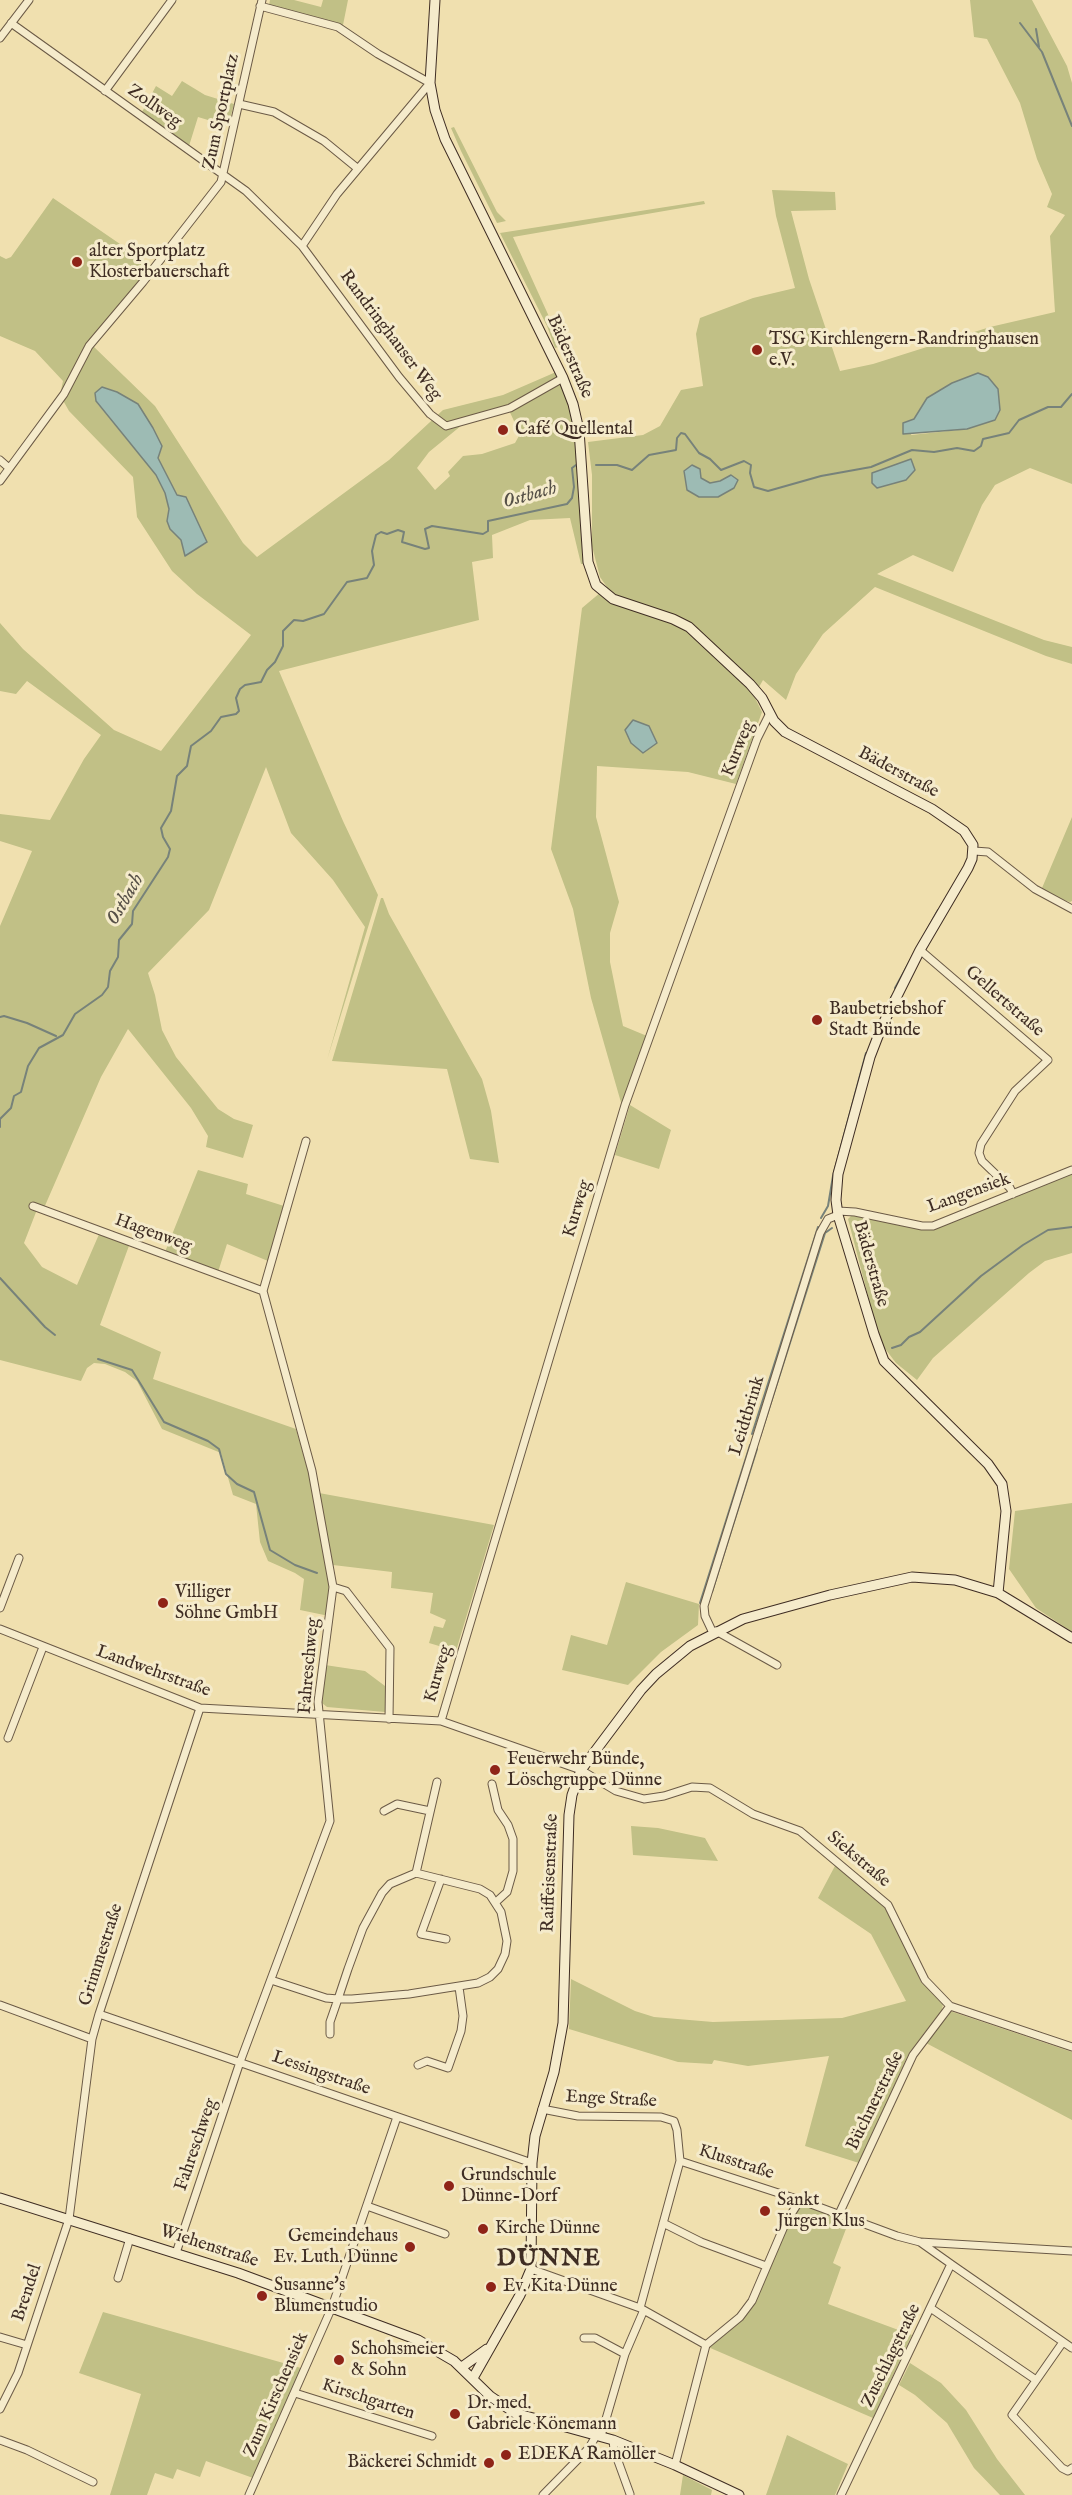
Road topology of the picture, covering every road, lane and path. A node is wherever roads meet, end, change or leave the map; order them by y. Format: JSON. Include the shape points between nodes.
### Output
{"nodes":[{"id":1,"x":29,"y":0,"type":"edge"},
{"id":2,"x":172,"y":0,"type":"edge"},
{"id":3,"x":435,"y":0,"type":"edge"},
{"id":4,"x":261,"y":3,"type":"edge"},
{"id":5,"x":11,"y":23,"type":"junction"},
{"id":6,"x":0,"y":38,"type":"edge"},
{"id":7,"x":430,"y":83,"type":"junction"},
{"id":8,"x":105,"y":91,"type":"junction"},
{"id":9,"x":238,"y":104,"type":"junction"},
{"id":10,"x":357,"y":168,"type":"junction"},
{"id":11,"x":223,"y":174,"type":"junction"},
{"id":12,"x":302,"y":246,"type":"junction"},
{"id":13,"x":563,"y":378,"type":"junction"},
{"id":14,"x":0,"y":460,"type":"edge"},
{"id":15,"x":9,"y":468,"type":"junction"},
{"id":16,"x":0,"y":481,"type":"edge"},
{"id":17,"x":770,"y":713,"type":"junction"},
{"id":18,"x":974,"y":851,"type":"junction"},
{"id":19,"x":1072,"y":909,"type":"edge"},
{"id":20,"x":920,"y":950,"type":"junction"},
{"id":21,"x":306,"y":1141,"type":"dead end"},
{"id":22,"x":1072,"y":1170,"type":"edge"},
{"id":23,"x":1013,"y":1194,"type":"junction"},
{"id":24,"x":33,"y":1206,"type":"dead end"},
{"id":25,"x":838,"y":1213,"type":"junction"},
{"id":26,"x":263,"y":1291,"type":"junction"},
{"id":27,"x":19,"y":1558,"type":"dead end"},
{"id":28,"x":333,"y":1587,"type":"junction"},
{"id":29,"x":998,"y":1593,"type":"junction"},
{"id":30,"x":0,"y":1608,"type":"edge"},
{"id":31,"x":0,"y":1629,"type":"edge"},
{"id":32,"x":715,"y":1632,"type":"junction"},
{"id":33,"x":1072,"y":1638,"type":"edge"},
{"id":34,"x":43,"y":1647,"type":"junction"},
{"id":35,"x":777,"y":1665,"type":"dead end"},
{"id":36,"x":200,"y":1708,"type":"junction"},
{"id":37,"x":319,"y":1715,"type":"junction"},
{"id":38,"x":389,"y":1719,"type":"junction"},
{"id":39,"x":441,"y":1721,"type":"junction"},
{"id":40,"x":8,"y":1738,"type":"dead end"},
{"id":41,"x":581,"y":1770,"type":"junction"},
{"id":42,"x":436,"y":1782,"type":"dead end"},
{"id":43,"x":492,"y":1784,"type":"dead end"},
{"id":44,"x":384,"y":1811,"type":"dead end"},
{"id":45,"x":430,"y":1811,"type":"junction"},
{"id":46,"x":416,"y":1873,"type":"junction"},
{"id":47,"x":441,"y":1879,"type":"junction"},
{"id":48,"x":496,"y":1902,"type":"junction"},
{"id":49,"x":446,"y":1939,"type":"dead end"},
{"id":50,"x":271,"y":1980,"type":"junction"},
{"id":51,"x":459,"y":1987,"type":"junction"},
{"id":52,"x":338,"y":1999,"type":"junction"},
{"id":53,"x":0,"y":2005,"type":"edge"},
{"id":54,"x":950,"y":2006,"type":"junction"},
{"id":55,"x":99,"y":2014,"type":"junction"},
{"id":56,"x":330,"y":2034,"type":"dead end"},
{"id":57,"x":92,"y":2039,"type":"junction"},
{"id":58,"x":1072,"y":2047,"type":"edge"},
{"id":59,"x":240,"y":2062,"type":"junction"},
{"id":60,"x":418,"y":2065,"type":"dead end"},
{"id":61,"x":542,"y":2109,"type":"junction"},
{"id":62,"x":397,"y":2117,"type":"junction"},
{"id":63,"x":680,"y":2161,"type":"junction"},
{"id":64,"x":532,"y":2163,"type":"junction"},
{"id":65,"x":0,"y":2198,"type":"edge"},
{"id":66,"x":800,"y":2200,"type":"junction"},
{"id":67,"x":367,"y":2206,"type":"junction"},
{"id":68,"x":838,"y":2214,"type":"junction"},
{"id":69,"x":69,"y":2219,"type":"junction"},
{"id":70,"x":663,"y":2223,"type":"junction"},
{"id":71,"x":445,"y":2234,"type":"dead end"},
{"id":72,"x":130,"y":2238,"type":"junction"},
{"id":73,"x":920,"y":2242,"type":"junction"},
{"id":74,"x":1072,"y":2251,"type":"edge"},
{"id":75,"x":176,"y":2253,"type":"junction"},
{"id":76,"x":951,"y":2264,"type":"junction"},
{"id":77,"x":766,"y":2266,"type":"junction"},
{"id":78,"x":531,"y":2269,"type":"junction"},
{"id":79,"x":118,"y":2278,"type":"dead end"},
{"id":80,"x":332,"y":2307,"type":"junction"},
{"id":81,"x":932,"y":2309,"type":"junction"},
{"id":82,"x":641,"y":2310,"type":"junction"},
{"id":83,"x":0,"y":2337,"type":"edge"},
{"id":84,"x":584,"y":2338,"type":"dead end"},
{"id":85,"x":1064,"y":2342,"type":"junction"},
{"id":86,"x":27,"y":2345,"type":"junction"},
{"id":87,"x":491,"y":2345,"type":"junction"},
{"id":88,"x":706,"y":2345,"type":"junction"},
{"id":89,"x":1072,"y":2348,"type":"edge"},
{"id":90,"x":625,"y":2354,"type":"junction"},
{"id":91,"x":462,"y":2367,"type":"junction"},
{"id":92,"x":473,"y":2378,"type":"junction"},
{"id":93,"x":1036,"y":2380,"type":"junction"},
{"id":94,"x":295,"y":2393,"type":"junction"},
{"id":95,"x":0,"y":2409,"type":"edge"},
{"id":96,"x":599,"y":2435,"type":"junction"},
{"id":97,"x":432,"y":2436,"type":"dead end"},
{"id":98,"x":0,"y":2440,"type":"edge"},
{"id":99,"x":613,"y":2440,"type":"junction"},
{"id":100,"x":675,"y":2465,"type":"junction"},
{"id":101,"x":1072,"y":2468,"type":"edge"},
{"id":102,"x":93,"y":2482,"type":"dead end"},
{"id":103,"x":718,"y":2485,"type":"junction"},
{"id":104,"x":630,"y":2494,"type":"edge"},
{"id":105,"x":249,"y":2495,"type":"edge"},
{"id":106,"x":543,"y":2495,"type":"edge"},
{"id":107,"x":716,"y":2495,"type":"edge"},
{"id":108,"x":739,"y":2495,"type":"edge"},
{"id":109,"x":841,"y":2495,"type":"edge"}],
"edges":[{"from":1,"to":5,"type":"street"},
{"from":2,"to":8,"type":"street"},
{"from":3,"to":7,"type":"street","name":"Bäderstraße"},
{"from":4,"to":7,"type":"street","via":[[338,27]]},
{"from":4,"to":9,"type":"street","name":"Zum Sportplatz"},
{"from":5,"to":6,"type":"street"},
{"from":5,"to":8,"type":"street","name":"Zollweg"},
{"from":7,"to":10,"type":"street"},
{"from":7,"to":13,"type":"street","name":"Bäderstraße","via":[[445,139]]},
{"from":8,"to":11,"type":"street","name":"Zollweg"},
{"from":9,"to":10,"type":"street","via":[[274,112],[324,141]]},
{"from":9,"to":11,"type":"street","name":"Zum Sportplatz"},
{"from":10,"to":12,"type":"street"},
{"from":11,"to":12,"type":"street","name":"Zollweg"},
{"from":11,"to":15,"type":"street","name":"Zum Sportplatz","via":[[221,183],[186,228],[89,345],[64,394]]},
{"from":12,"to":13,"type":"street","name":"Randringhauser Weg","via":[[399,377],[430,414],[446,426],[510,408]]},
{"from":13,"to":17,"type":"street","name":"Bäderstraße","via":[[577,419],[589,571],[596,585],[613,599],[689,627],[750,684]]},
{"from":14,"to":15,"type":"street"},
{"from":15,"to":16,"type":"street","name":"Zum Sportplatz"},
{"from":17,"to":18,"type":"street","name":"Bäderstraße","via":[[779,727],[792,736],[947,819],[970,838]]},
{"from":17,"to":39,"type":"street","name":"Kurweg","via":[[757,739],[625,1105]]},
{"from":18,"to":19,"type":"street","via":[[988,852],[1035,889]]},
{"from":18,"to":20,"type":"street","name":"Bäderstraße"},
{"from":20,"to":23,"type":"street","name":"Gellertstraße","via":[[1048,1060],[1016,1091],[981,1144],[982,1161]]},
{"from":20,"to":25,"type":"street","name":"Bäderstraße","via":[[870,1058],[838,1174]]},
{"from":21,"to":26,"type":"street"},
{"from":22,"to":23,"type":"street","name":"Langensiek"},
{"from":23,"to":25,"type":"street","name":"Langensiek","via":[[933,1226],[855,1212]]},
{"from":24,"to":26,"type":"street","name":"Hagenweg"},
{"from":25,"to":29,"type":"street","name":"Bäderstraße","via":[[884,1361],[988,1464],[1002,1484],[1006,1511]]},
{"from":25,"to":32,"type":"street","name":"Leidtbrink","via":[[828,1219],[820,1233],[704,1606]]},
{"from":26,"to":28,"type":"street","name":"Fahreschweg","via":[[312,1471]]},
{"from":27,"to":30,"type":"street"},
{"from":28,"to":37,"type":"street","name":"Fahreschweg"},
{"from":28,"to":38,"type":"street","via":[[346,1591],[390,1648]]},
{"from":29,"to":32,"type":"street","name":"Raiffeisenstraße","via":[[955,1580],[891,1580],[773,1610]]},
{"from":29,"to":33,"type":"street","name":"Raiffeisenstraße"},
{"from":31,"to":34,"type":"street","name":"Landwehrstraße"},
{"from":32,"to":35,"type":"street"},
{"from":32,"to":41,"type":"street","name":"Raiffeisenstraße","via":[[690,1646],[640,1690]]},
{"from":34,"to":36,"type":"street","name":"Landwehrstraße"},
{"from":34,"to":40,"type":"street"},
{"from":36,"to":37,"type":"street","name":"Landwehrstraße"},
{"from":36,"to":55,"type":"street","name":"Grimmestraße"},
{"from":37,"to":38,"type":"street","name":"Landwehrstraße"},
{"from":37,"to":50,"type":"street","name":"Fahreschweg","via":[[330,1821]]},
{"from":38,"to":39,"type":"street","name":"Landwehrstraße"},
{"from":39,"to":41,"type":"street","name":"Landwehrstraße"},
{"from":41,"to":54,"type":"street","name":"Siekstraße","via":[[616,1791],[644,1799],[692,1787],[710,1788],[753,1814],[800,1832],[888,1905],[925,1980]]},
{"from":41,"to":61,"type":"street","name":"Raiffeisenstraße","via":[[569,1815],[563,2023]]},
{"from":42,"to":45,"type":"street"},
{"from":43,"to":48,"type":"street","via":[[498,1810],[513,1839],[513,1871],[507,1892]]},
{"from":44,"to":45,"type":"street","via":[[397,1804]]},
{"from":45,"to":46,"type":"street"},
{"from":46,"to":47,"type":"street"},
{"from":46,"to":52,"type":"street","via":[[390,1884],[374,1906]]},
{"from":47,"to":48,"type":"street","via":[[480,1889]]},
{"from":47,"to":49,"type":"street","via":[[421,1934]]},
{"from":48,"to":51,"type":"street","via":[[507,1941],[498,1969],[478,1983]]},
{"from":50,"to":52,"type":"street"},
{"from":50,"to":59,"type":"street","name":"Fahreschweg"},
{"from":51,"to":52,"type":"street"},
{"from":51,"to":60,"type":"street","via":[[461,2031],[448,2068],[427,2061]]},
{"from":52,"to":56,"type":"street"},
{"from":53,"to":57,"type":"street"},
{"from":54,"to":58,"type":"street","name":"Siekstraße"},
{"from":54,"to":68,"type":"street","name":"Büchnerstraße","via":[[913,2055]]},
{"from":55,"to":57,"type":"street","name":"Grimmestraße"},
{"from":55,"to":59,"type":"street","name":"Lessingstraße"},
{"from":57,"to":69,"type":"street","name":"Grimmestraße"},
{"from":59,"to":62,"type":"street","name":"Lessingstraße"},
{"from":59,"to":75,"type":"street","name":"Fahreschweg"},
{"from":61,"to":63,"type":"street","name":"Enge Straße","via":[[578,2116],[662,2117],[674,2121]]},
{"from":61,"to":64,"type":"street","name":"Raiffeisenstraße"},
{"from":62,"to":64,"type":"street","name":"Lessingstraße"},
{"from":62,"to":67,"type":"street","name":"Zum Kirschensiek"},
{"from":63,"to":66,"type":"street","name":"Klusstraße"},
{"from":63,"to":70,"type":"street","name":"Klusstraße"},
{"from":64,"to":78,"type":"street","name":"Raiffeisenstraße"},
{"from":65,"to":69,"type":"street","name":"Wiehenstraße"},
{"from":66,"to":68,"type":"street","name":"Klusstraße"},
{"from":66,"to":77,"type":"street"},
{"from":67,"to":71,"type":"street"},
{"from":67,"to":80,"type":"street","name":"Zum Kirschensiek"},
{"from":68,"to":73,"type":"street","name":"Klusstraße"},
{"from":69,"to":72,"type":"street","name":"Wiehenstraße"},
{"from":69,"to":86,"type":"street","name":"Brendel"},
{"from":70,"to":77,"type":"street"},
{"from":70,"to":82,"type":"street","name":"Klusstraße"},
{"from":72,"to":75,"type":"street","name":"Wiehenstraße"},
{"from":72,"to":79,"type":"street"},
{"from":73,"to":74,"type":"street","name":"Klusstraße"},
{"from":73,"to":76,"type":"street"},
{"from":75,"to":80,"type":"street","name":"Wiehenstraße"},
{"from":76,"to":81,"type":"street","name":"Zuschlagstraße"},
{"from":76,"to":85,"type":"street"},
{"from":77,"to":88,"type":"street","via":[[752,2301],[740,2317]]},
{"from":78,"to":82,"type":"street"},
{"from":78,"to":87,"type":"street","name":"Raiffeisenstraße"},
{"from":80,"to":91,"type":"street","name":"Wiehenstraße","via":[[426,2344]]},
{"from":80,"to":94,"type":"street","name":"Zum Kirschensiek"},
{"from":81,"to":93,"type":"street"},
{"from":81,"to":109,"type":"street","name":"Zuschlagstraße"},
{"from":82,"to":88,"type":"street"},
{"from":82,"to":90,"type":"street","name":"Klusstraße"},
{"from":83,"to":86,"type":"street"},
{"from":84,"to":90,"type":"street","via":[[595,2338]]},
{"from":85,"to":89,"type":"street"},
{"from":85,"to":93,"type":"street"},
{"from":86,"to":95,"type":"street","name":"Brendel"},
{"from":87,"to":91,"type":"street","name":"Raiffeisenstraße"},
{"from":87,"to":92,"type":"street","name":"Raiffeisenstraße"},
{"from":88,"to":100,"type":"street"},
{"from":90,"to":96,"type":"street","name":"Klusstraße"},
{"from":91,"to":92,"type":"street","name":"Wiehenstraße"},
{"from":92,"to":96,"type":"street","name":"Wiehenstraße","via":[[515,2413]]},
{"from":93,"to":101,"type":"street","via":[[1012,2415],[1062,2468]]},
{"from":94,"to":97,"type":"street","name":"Kirschgarten"},
{"from":94,"to":105,"type":"street","name":"Zum Kirschensiek"},
{"from":96,"to":99,"type":"street","name":"Wiehenstraße"},
{"from":96,"to":106,"type":"street"},
{"from":98,"to":102,"type":"street"},
{"from":99,"to":100,"type":"street","name":"Wiehenstraße"},
{"from":99,"to":104,"type":"street"},
{"from":100,"to":103,"type":"street","name":"Wiehenstraße"},
{"from":103,"to":107,"type":"street"},
{"from":103,"to":108,"type":"street","name":"Wiehenstraße"}]}
